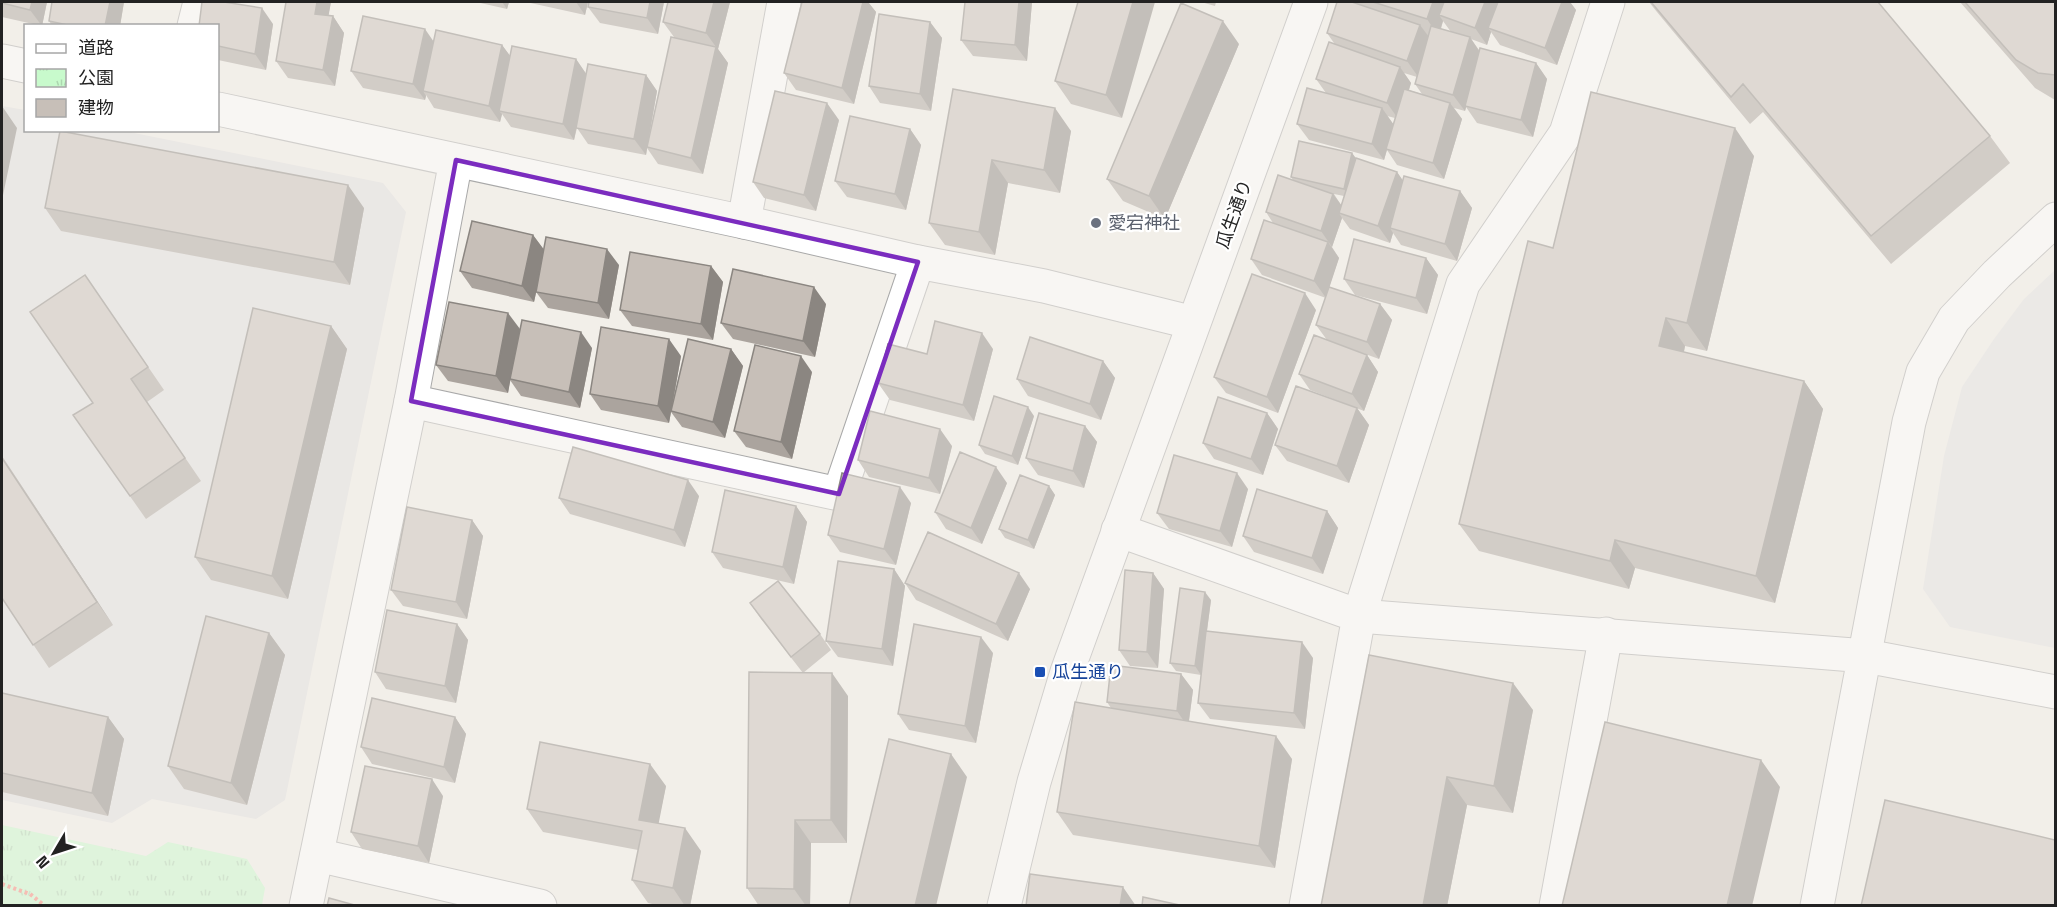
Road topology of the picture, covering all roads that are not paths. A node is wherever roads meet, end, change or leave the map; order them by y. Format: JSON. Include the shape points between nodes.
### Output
{"nodes":[{"id":1,"x":200,"y":2,"type":"edge"},
{"id":2,"x":784,"y":2,"type":"edge"},
{"id":3,"x":1311,"y":2,"type":"edge"},
{"id":4,"x":1608,"y":2,"type":"edge"},
{"id":5,"x":194,"y":24,"type":"edge"},
{"id":6,"x":2,"y":61,"type":"edge"},
{"id":7,"x":24,"y":66,"type":"edge"},
{"id":8,"x":219,"y":109,"type":"edge"},
{"id":9,"x":456,"y":160,"type":"junction"},
{"id":10,"x":2055,"y":219,"type":"edge"},
{"id":11,"x":744,"y":222,"type":"junction"},
{"id":12,"x":918,"y":262,"type":"junction"},
{"id":13,"x":1194,"y":323,"type":"junction"},
{"id":14,"x":411,"y":401,"type":"junction"},
{"id":15,"x":1118,"y":531,"type":"junction"},
{"id":16,"x":1359,"y":616,"type":"junction"},
{"id":17,"x":1606,"y":634,"type":"junction"},
{"id":18,"x":1866,"y":656,"type":"junction"},
{"id":19,"x":2055,"y":692,"type":"edge"},
{"id":20,"x":317,"y":855,"type":"junction"},
{"id":21,"x":306,"y":906,"type":"edge"},
{"id":22,"x":540,"y":906,"type":"edge"},
{"id":23,"x":1004,"y":906,"type":"edge"},
{"id":24,"x":1306,"y":906,"type":"edge"},
{"id":25,"x":1556,"y":906,"type":"edge"},
{"id":26,"x":1817,"y":906,"type":"edge"}],
"edges":[{"from":1,"to":5,"type":"street"},
{"from":2,"to":11,"type":"street"},
{"from":3,"to":13,"type":"street","name":"瓜生通り"},
{"from":4,"to":16,"type":"street","via":[[1566,133],[1463,284]]},
{"from":6,"to":7,"type":"street"},
{"from":8,"to":9,"type":"street"},
{"from":9,"to":11,"type":"street"},
{"from":9,"to":14,"type":"street"},
{"from":10,"to":18,"type":"street","via":[[1954,319],[1923,372],[1909,422]]},
{"from":11,"to":12,"type":"street"},
{"from":12,"to":13,"type":"street","via":[[1044,286]]},
{"from":12,"to":14,"type":"street","via":[[839,494]]},
{"from":13,"to":15,"type":"street","name":"瓜生通り"},
{"from":14,"to":20,"type":"street"},
{"from":15,"to":16,"type":"street"},
{"from":15,"to":23,"type":"street","name":"瓜生通り","via":[[1067,672],[1034,782]]},
{"from":16,"to":17,"type":"street"},
{"from":16,"to":24,"type":"street"},
{"from":17,"to":18,"type":"street"},
{"from":17,"to":25,"type":"street"},
{"from":18,"to":19,"type":"street"},
{"from":18,"to":26,"type":"street"},
{"from":20,"to":21,"type":"street"},
{"from":20,"to":22,"type":"street"}]}
